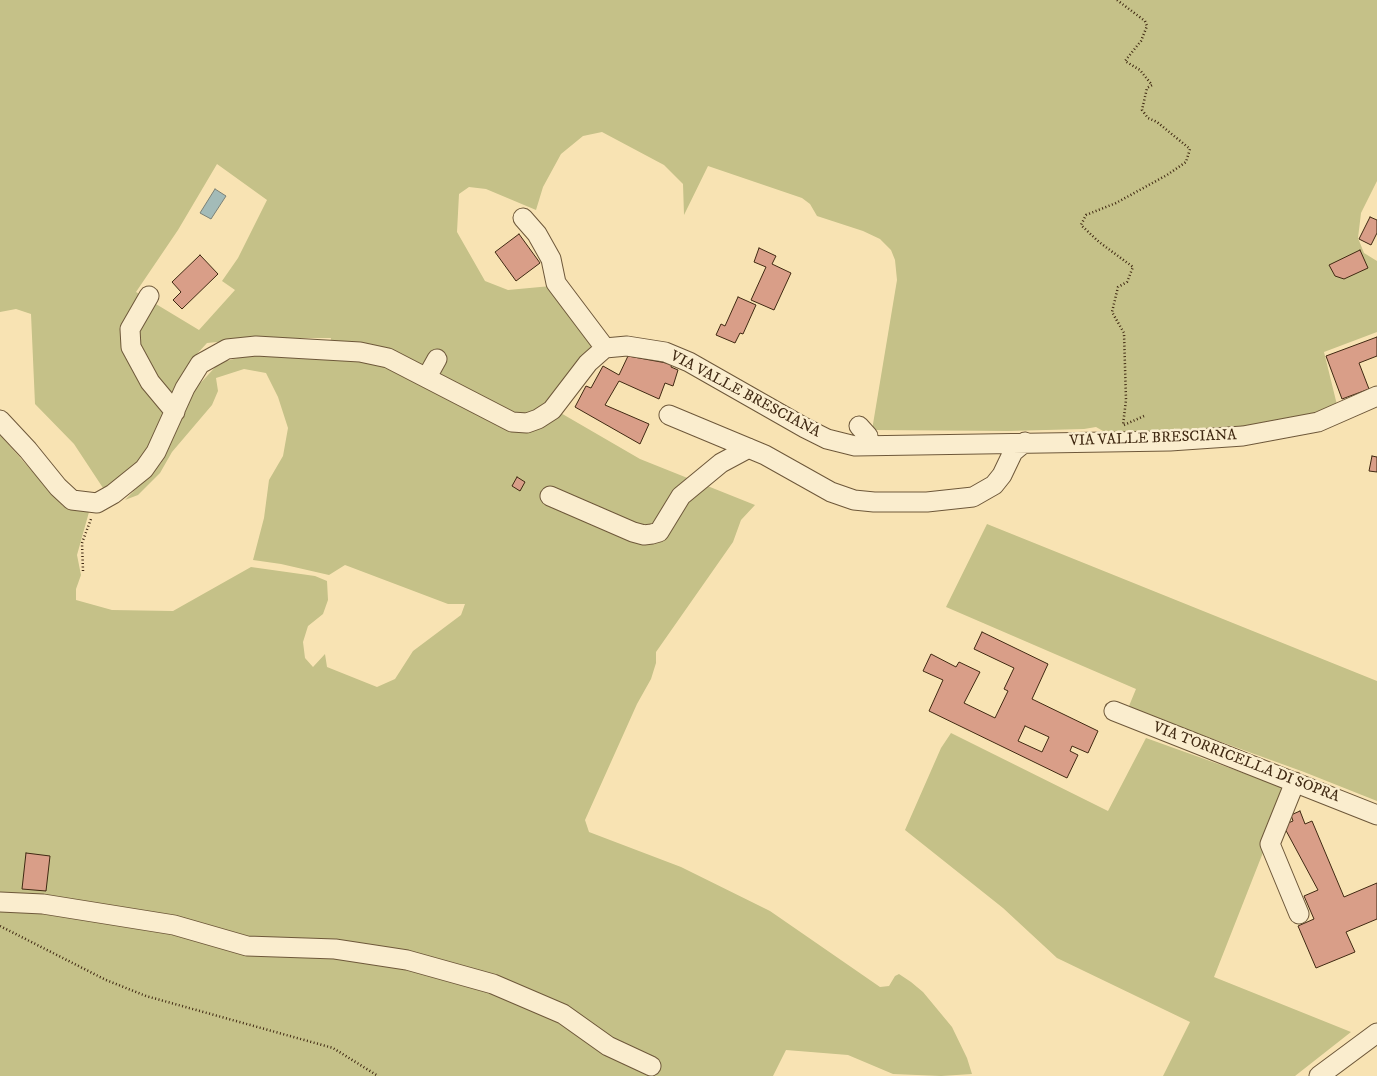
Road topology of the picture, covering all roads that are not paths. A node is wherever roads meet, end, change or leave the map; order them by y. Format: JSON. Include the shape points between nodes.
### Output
{"nodes":[{"id":1,"x":523,"y":218,"type":"dead end"},
{"id":2,"x":149,"y":296,"type":"dead end"},
{"id":3,"x":605,"y":348,"type":"junction"},
{"id":4,"x":437,"y":359,"type":"dead end"},
{"id":5,"x":427,"y":377,"type":"junction"},
{"id":6,"x":1377,"y":396,"type":"edge"},
{"id":7,"x":175,"y":412,"type":"junction"},
{"id":8,"x":670,"y":415,"type":"dead end"},
{"id":9,"x":0,"y":420,"type":"edge"},
{"id":10,"x":1025,"y":442,"type":"junction"},
{"id":11,"x":750,"y":448,"type":"junction"},
{"id":12,"x":550,"y":496,"type":"dead end"},
{"id":13,"x":1114,"y":711,"type":"dead end"},
{"id":14,"x":1295,"y":782,"type":"junction"},
{"id":15,"x":1377,"y":815,"type":"edge"},
{"id":16,"x":0,"y":902,"type":"edge"},
{"id":17,"x":1300,"y":914,"type":"dead end"},
{"id":18,"x":1377,"y":1033,"type":"edge"},
{"id":19,"x":651,"y":1066,"type":"dead end"},
{"id":20,"x":1319,"y":1076,"type":"edge"}],
"edges":[{"from":1,"to":3,"type":"street","via":[[552,259],[556,283]]},
{"from":2,"to":7,"type":"street","via":[[130,328],[131,347],[150,382]]},
{"from":3,"to":5,"type":"street","via":[[588,363],[552,410],[527,423],[512,422]]},
{"from":3,"to":10,"type":"street","name":"VIA VALLE BRESCIANA","via":[[627,346],[665,352],[689,362],[804,428],[855,446]]},
{"from":4,"to":5,"type":"street"},
{"from":5,"to":7,"type":"street","via":[[388,358],[360,352],[256,346],[227,349],[200,364]]},
{"from":6,"to":10,"type":"street","name":"VIA VALLE BRESCIANA","via":[[1318,422],[1243,436],[1170,441]]},
{"from":7,"to":9,"type":"street","via":[[144,469],[114,494],[97,503],[72,500]]},
{"from":8,"to":11,"type":"street"},
{"from":10,"to":11,"type":"street","via":[[1013,452],[1002,475],[984,491],[972,497],[927,502],[874,502],[843,497]]},
{"from":11,"to":12,"type":"street","via":[[721,463],[681,496],[659,532],[652,534],[632,532]]},
{"from":13,"to":14,"type":"street","name":"VIA TORRICELLA DI SOPRA"},
{"from":14,"to":15,"type":"street","name":"VIA TORRICELLA DI SOPRA"},
{"from":14,"to":17,"type":"street","via":[[1270,844]]},
{"from":16,"to":19,"type":"street","via":[[43,904],[174,925],[247,946],[335,949],[407,960],[493,984],[563,1014],[608,1046]]},
{"from":18,"to":20,"type":"street"}]}
